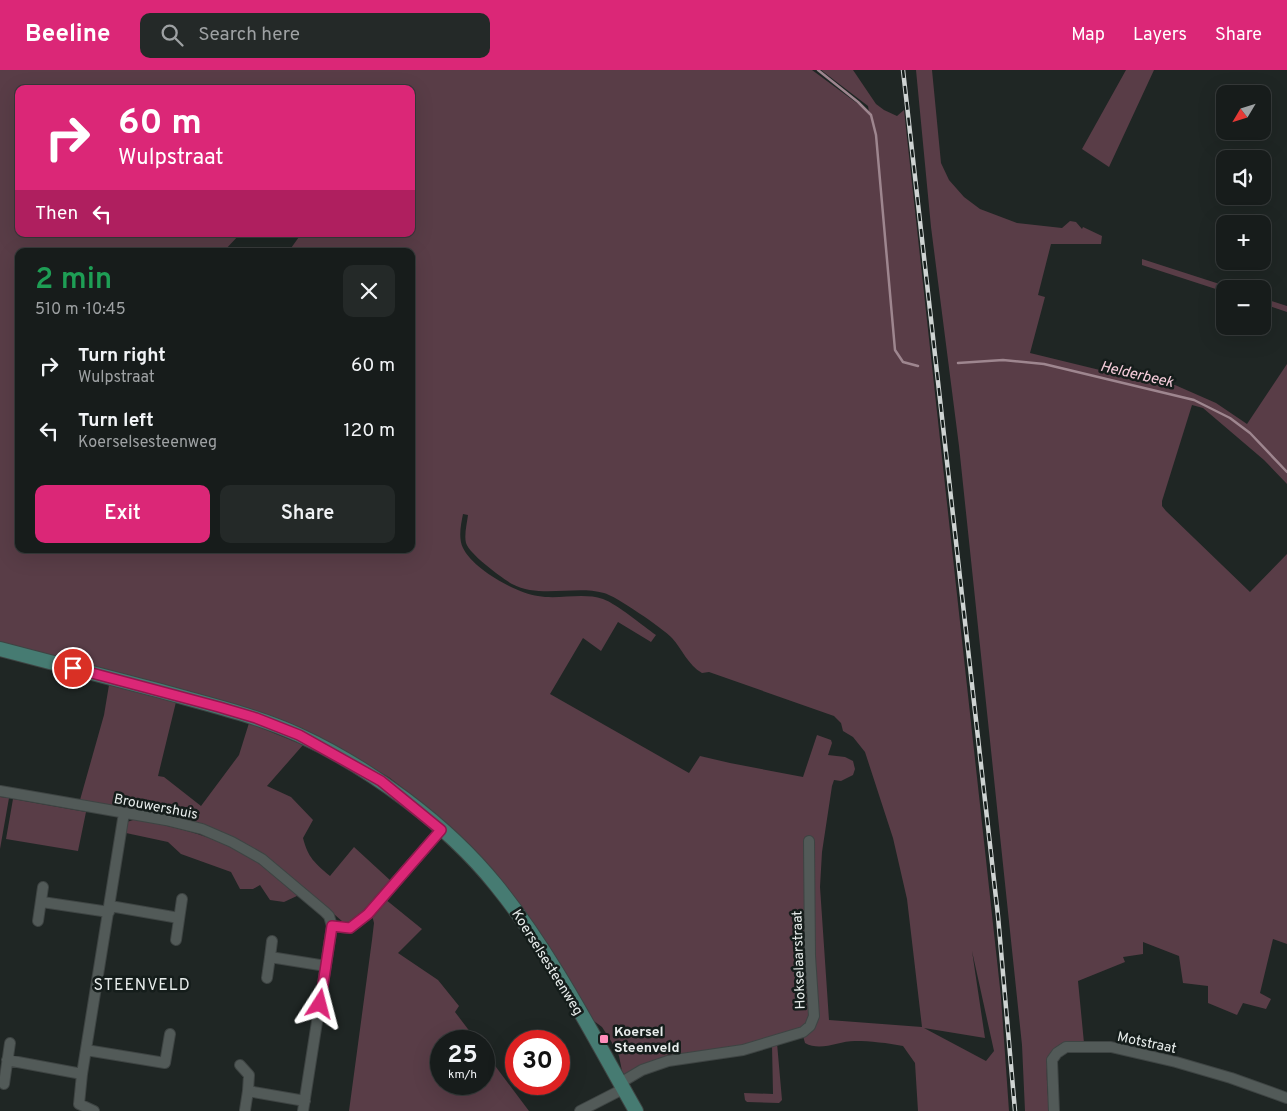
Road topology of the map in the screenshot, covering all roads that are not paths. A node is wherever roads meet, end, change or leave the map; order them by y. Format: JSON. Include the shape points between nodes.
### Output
{"nodes":[{"id":1,"x":0,"y":649,"type":"edge"},
{"id":2,"x":0,"y":791,"type":"edge"},
{"id":3,"x":124,"y":813,"type":"junction"},
{"id":4,"x":441,"y":830,"type":"junction"},
{"id":5,"x":809,"y":841,"type":"dead end"},
{"id":6,"x":43,"y":887,"type":"dead end"},
{"id":7,"x":182,"y":898,"type":"dead end"},
{"id":8,"x":42,"y":902,"type":"junction"},
{"id":9,"x":109,"y":909,"type":"junction"},
{"id":10,"x":179,"y":918,"type":"junction"},
{"id":11,"x":38,"y":922,"type":"dead end"},
{"id":12,"x":332,"y":926,"type":"junction"},
{"id":13,"x":176,"y":940,"type":"dead end"},
{"id":14,"x":272,"y":941,"type":"dead end"},
{"id":15,"x":270,"y":957,"type":"junction"},
{"id":16,"x":326,"y":966,"type":"junction"},
{"id":17,"x":267,"y":978,"type":"dead end"},
{"id":18,"x":170,"y":1034,"type":"dead end"},
{"id":19,"x":10,"y":1043,"type":"dead end"},
{"id":20,"x":86,"y":1050,"type":"junction"},
{"id":21,"x":7,"y":1060,"type":"junction"},
{"id":22,"x":240,"y":1065,"type":"dead end"},
{"id":23,"x":82,"y":1074,"type":"junction"},
{"id":24,"x":4,"y":1084,"type":"dead end"},
{"id":25,"x":622,"y":1086,"type":"junction"},
{"id":26,"x":248,"y":1091,"type":"junction"},
{"id":27,"x":1287,"y":1098,"type":"edge"},
{"id":28,"x":304,"y":1106,"type":"edge"},
{"id":29,"x":245,"y":1110,"type":"edge"},
{"id":30,"x":94,"y":1111,"type":"edge"},
{"id":31,"x":580,"y":1111,"type":"edge"},
{"id":32,"x":636,"y":1111,"type":"edge"},
{"id":33,"x":1054,"y":1111,"type":"edge"}],
"edges":[{"from":1,"to":4,"type":"street","name":"Koerselsesteenweg","via":[[219,707],[299,735],[381,781]]},
{"from":2,"to":3,"type":"street","name":"Brouwershuis"},
{"from":3,"to":9,"type":"street"},
{"from":3,"to":12,"type":"street","name":"Brouwershuis","via":[[202,829],[240,846],[262,859],[325,912]]},
{"from":4,"to":12,"type":"street","via":[[368,914],[350,928]]},
{"from":4,"to":25,"type":"street","name":"Koerselsesteenweg","via":[[478,864],[526,925]]},
{"from":5,"to":25,"type":"street","name":"Hokselaarstraat","via":[[814,1016],[810,1026],[803,1032],[743,1050],[668,1061],[642,1070]]},
{"from":6,"to":8,"type":"street"},
{"from":7,"to":10,"type":"street"},
{"from":8,"to":9,"type":"street"},
{"from":8,"to":11,"type":"street"},
{"from":9,"to":10,"type":"street"},
{"from":9,"to":20,"type":"street"},
{"from":10,"to":13,"type":"street"},
{"from":12,"to":16,"type":"street"},
{"from":14,"to":15,"type":"street"},
{"from":15,"to":16,"type":"street"},
{"from":15,"to":17,"type":"street"},
{"from":16,"to":28,"type":"street"},
{"from":18,"to":20,"type":"street","via":[[165,1063]]},
{"from":19,"to":21,"type":"street"},
{"from":20,"to":23,"type":"street"},
{"from":21,"to":23,"type":"street"},
{"from":21,"to":24,"type":"street"},
{"from":22,"to":26,"type":"street","via":[[249,1075]]},
{"from":23,"to":30,"type":"street","via":[[79,1104]]},
{"from":25,"to":31,"type":"street","name":"Hokselaarstraat"},
{"from":25,"to":32,"type":"street","name":"Koerselsesteenweg"},
{"from":26,"to":28,"type":"street"},
{"from":26,"to":29,"type":"street"},
{"from":27,"to":33,"type":"street","name":"Motstraat","via":[[1176,1062],[1110,1047],[1080,1046],[1066,1047],[1052,1060]]}]}
